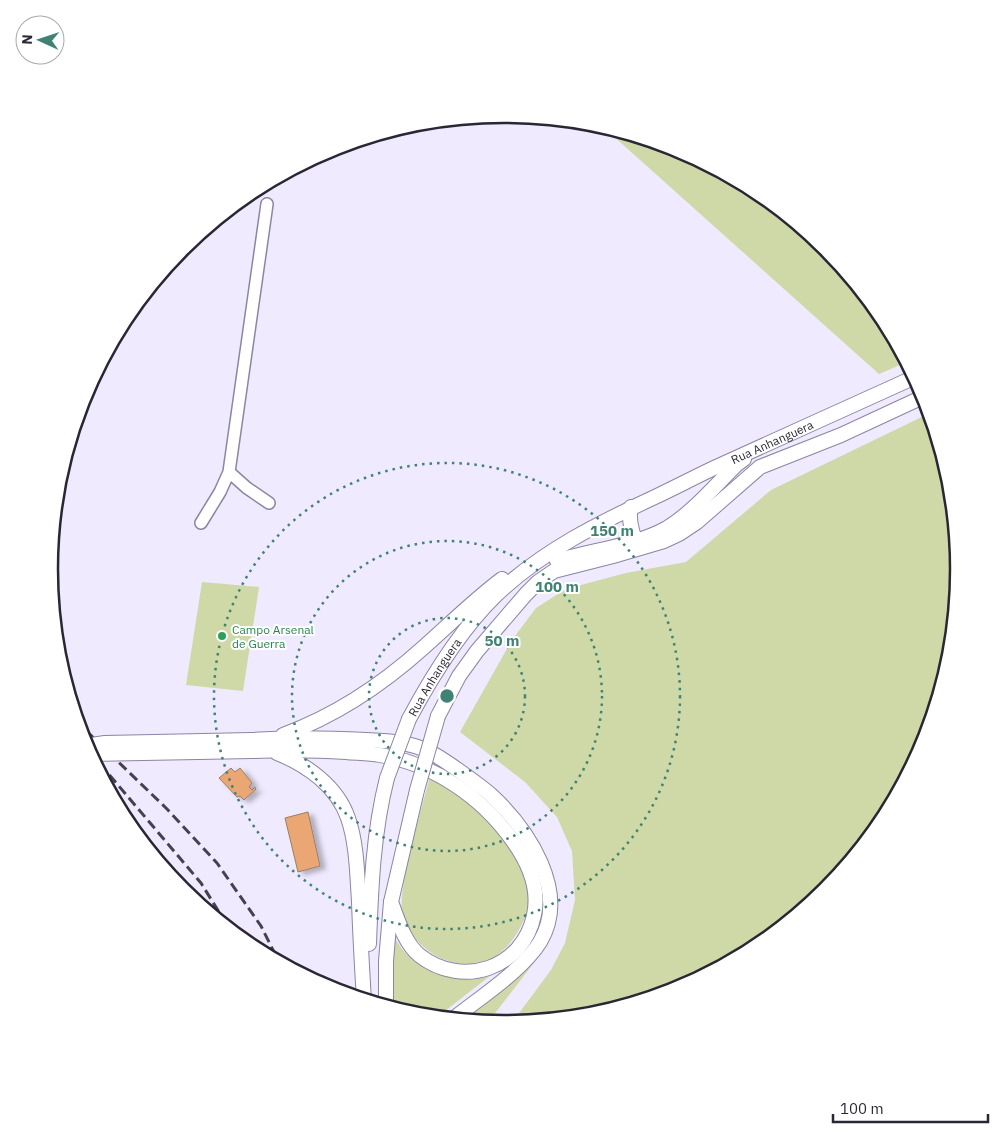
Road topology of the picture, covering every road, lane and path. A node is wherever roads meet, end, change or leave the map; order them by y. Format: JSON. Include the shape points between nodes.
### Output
{"nodes":[{"id":1,"x":267,"y":204,"type":"dead end"},
{"id":2,"x":908,"y":380,"type":"edge"},
{"id":3,"x":917,"y":400,"type":"edge"},
{"id":4,"x":777,"y":440,"type":"junction"},
{"id":5,"x":229,"y":472,"type":"junction"},
{"id":6,"x":269,"y":503,"type":"dead end"},
{"id":7,"x":631,"y":507,"type":"junction"},
{"id":8,"x":201,"y":523,"type":"dead end"},
{"id":9,"x":635,"y":541,"type":"junction"},
{"id":10,"x":561,"y":545,"type":"junction"},
{"id":11,"x":650,"y":546,"type":"junction"},
{"id":12,"x":539,"y":560,"type":"junction"},
{"id":13,"x":272,"y":744,"type":"junction"},
{"id":14,"x":93,"y":745,"type":"edge"},
{"id":15,"x":252,"y":746,"type":"junction"},
{"id":16,"x":98,"y":754,"type":"edge"},
{"id":17,"x":392,"y":902,"type":"junction"},
{"id":18,"x":364,"y":993,"type":"edge"},
{"id":19,"x":368,"y":995,"type":"edge"},
{"id":20,"x":386,"y":1000,"type":"edge"},
{"id":21,"x":460,"y":1013,"type":"edge"}],
"edges":[{"from":1,"to":5,"type":"street"},
{"from":2,"to":4,"type":"main road","name":"Rua Anhanguera"},
{"from":3,"to":11,"type":"main road","name":"Rua Anhanguera","via":[[841,435],[760,466],[688,529]]},
{"from":4,"to":7,"type":"main road","name":"Rua Anhanguera"},
{"from":4,"to":9,"type":"main road","via":[[736,465],[678,521]]},
{"from":5,"to":6,"type":"street"},
{"from":5,"to":8,"type":"street"},
{"from":7,"to":9,"type":"main road"},
{"from":7,"to":10,"type":"main road","name":"Rua Anhanguera"},
{"from":9,"to":11,"type":"main road"},
{"from":9,"to":12,"type":"main road","via":[[554,562]]},
{"from":10,"to":12,"type":"main road","name":"Rua Anhanguera"},
{"from":10,"to":13,"type":"main road","via":[[494,585],[417,653],[363,695]]},
{"from":11,"to":17,"type":"main road","name":"Rua Anhanguera","bridge":true,"via":[[554,571],[538,582],[477,651],[459,676],[438,716]]},
{"from":12,"to":19,"type":"main road","name":"Rua Anhanguera","bridge":true,"via":[[495,597],[463,634],[409,719],[387,778],[375,837]]},
{"from":13,"to":15,"type":"main road"},
{"from":13,"to":17,"type":"main road","via":[[380,755],[444,777],[486,808],[510,837],[532,876],[536,904],[527,938],[518,949],[500,963],[470,972],[448,970],[419,954],[406,937]]},
{"from":13,"to":18,"type":"main road","via":[[326,784],[348,817],[354,839]]},
{"from":13,"to":21,"type":"main road","via":[[358,740],[412,745],[449,763],[491,795],[532,846],[549,888],[546,930],[529,956],[513,972]]},
{"from":14,"to":15,"type":"main road","bridge":true},
{"from":15,"to":16,"type":"main road","bridge":true},
{"from":17,"to":20,"type":"main road","name":"Rua Anhanguera"}]}
